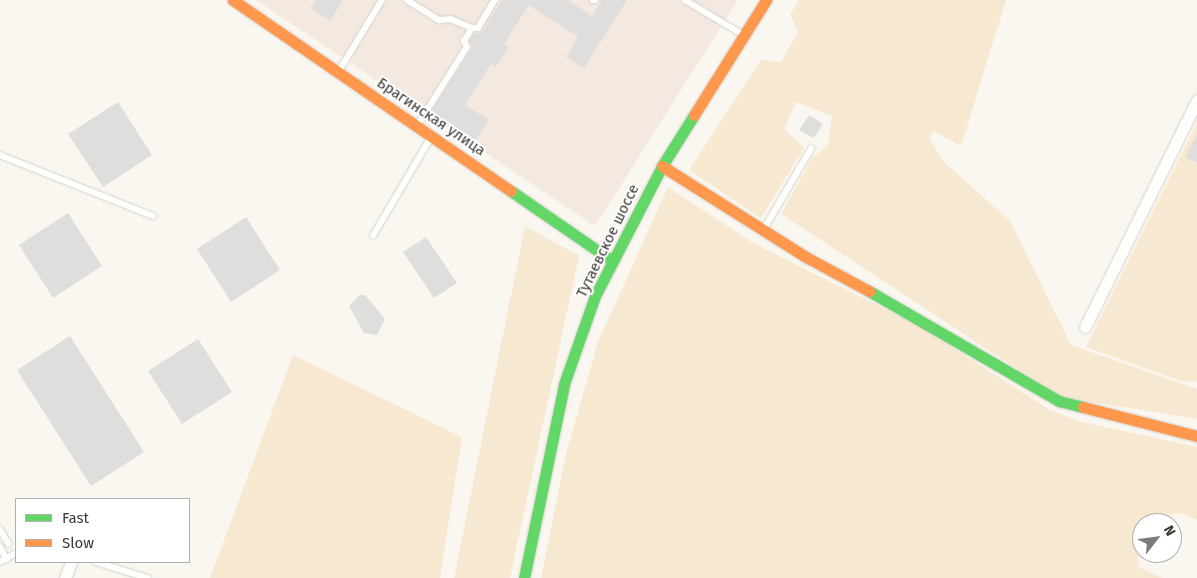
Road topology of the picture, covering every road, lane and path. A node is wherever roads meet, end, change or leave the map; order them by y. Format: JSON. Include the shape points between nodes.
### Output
{"nodes":[{"id":1,"x":233,"y":0,"type":"edge"},
{"id":2,"x":382,"y":0,"type":"edge"},
{"id":3,"x":407,"y":0,"type":"edge"},
{"id":4,"x":495,"y":0,"type":"edge"},
{"id":5,"x":684,"y":0,"type":"edge"},
{"id":6,"x":766,"y":0,"type":"edge"},
{"id":7,"x":472,"y":28,"type":"junction"},
{"id":8,"x":744,"y":35,"type":"junction"},
{"id":9,"x":338,"y":73,"type":"junction"},
{"id":10,"x":1197,"y":100,"type":"edge"},
{"id":11,"x":417,"y":126,"type":"junction"},
{"id":12,"x":432,"y":136,"type":"junction"},
{"id":13,"x":811,"y":149,"type":"dead end"},
{"id":14,"x":0,"y":155,"type":"edge"},
{"id":15,"x":662,"y":166,"type":"junction"},
{"id":16,"x":153,"y":216,"type":"dead end"},
{"id":17,"x":763,"y":230,"type":"junction"},
{"id":18,"x":373,"y":236,"type":"dead end"},
{"id":19,"x":611,"y":260,"type":"junction"},
{"id":20,"x":1085,"y":327,"type":"dead end"},
{"id":21,"x":1197,"y":436,"type":"edge"},
{"id":22,"x":0,"y":529,"type":"edge"},
{"id":23,"x":9,"y":544,"type":"dead end"},
{"id":24,"x":0,"y":547,"type":"edge"},
{"id":25,"x":15,"y":554,"type":"edge"},
{"id":26,"x":6,"y":558,"type":"junction"},
{"id":27,"x":0,"y":562,"type":"edge"},
{"id":28,"x":71,"y":563,"type":"edge"},
{"id":29,"x":99,"y":563,"type":"edge"},
{"id":30,"x":65,"y":578,"type":"edge"},
{"id":31,"x":148,"y":578,"type":"edge"},
{"id":32,"x":524,"y":578,"type":"edge"}],
"edges":[{"from":1,"to":9,"type":"street","name":"Брагинская улица"},
{"from":2,"to":9,"type":"lane"},
{"from":3,"to":7,"type":"lane","via":[[440,20],[451,19]]},
{"from":4,"to":7,"type":"lane","via":[[478,28]]},
{"from":5,"to":8,"type":"lane"},
{"from":6,"to":8,"type":"street","name":"Тутаевское шоссе"},
{"from":7,"to":11,"type":"lane","via":[[464,41],[466,47]]},
{"from":8,"to":15,"type":"street","name":"Тутаевское шоссе"},
{"from":9,"to":11,"type":"street","name":"Брагинская улица"},
{"from":10,"to":20,"type":"street"},
{"from":11,"to":12,"type":"street","name":"Брагинская улица"},
{"from":12,"to":18,"type":"lane"},
{"from":12,"to":19,"type":"street","name":"Брагинская улица"},
{"from":13,"to":17,"type":"lane"},
{"from":14,"to":16,"type":"lane"},
{"from":15,"to":17,"type":"street"},
{"from":15,"to":19,"type":"street","name":"Тутаевское шоссе"},
{"from":17,"to":21,"type":"street","via":[[1059,401]]},
{"from":19,"to":32,"type":"street","name":"Тутаевское шоссе","via":[[564,384]]},
{"from":22,"to":23,"type":"lane"},
{"from":24,"to":26,"type":"lane"},
{"from":25,"to":26,"type":"lane"},
{"from":26,"to":27,"type":"lane"},
{"from":28,"to":30,"type":"street"},
{"from":29,"to":31,"type":"lane"}]}
